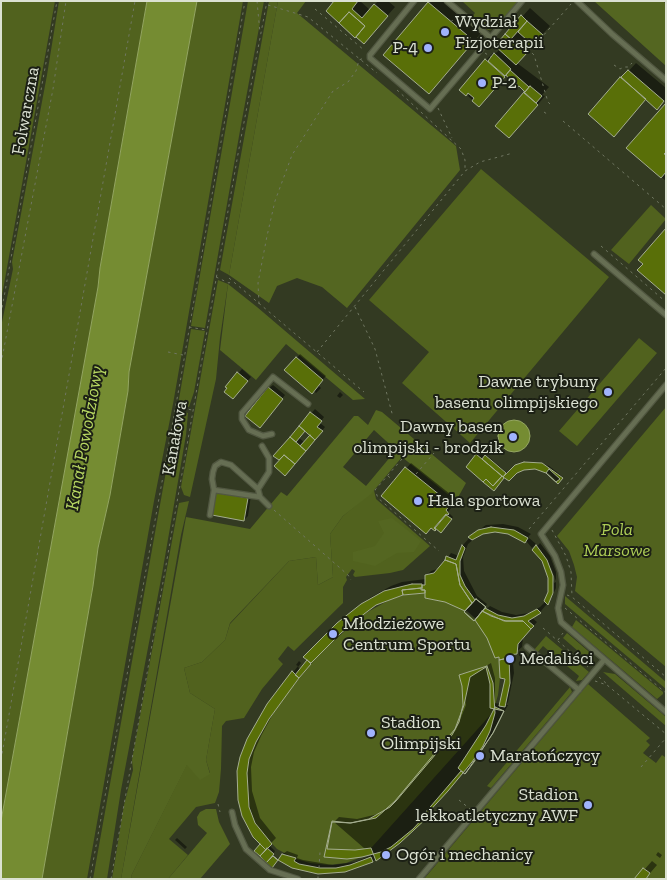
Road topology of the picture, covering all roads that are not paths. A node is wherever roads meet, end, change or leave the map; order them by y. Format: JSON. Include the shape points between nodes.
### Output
{"nodes":[{"id":1,"x":414,"y":1,"type":"edge"},
{"id":2,"x":447,"y":1,"type":"edge"},
{"id":3,"x":522,"y":1,"type":"edge"},
{"id":4,"x":577,"y":1,"type":"edge"},
{"id":5,"x":491,"y":38,"type":"junction"},
{"id":6,"x":666,"y":80,"type":"edge"},
{"id":7,"x":594,"y":254,"type":"dead end"},
{"id":8,"x":666,"y":315,"type":"edge"},
{"id":9,"x":666,"y":386,"type":"edge"},
{"id":10,"x":308,"y":404,"type":"dead end"},
{"id":11,"x":272,"y":434,"type":"dead end"},
{"id":12,"x":262,"y":446,"type":"dead end"},
{"id":13,"x":258,"y":489,"type":"junction"},
{"id":14,"x":214,"y":490,"type":"junction"},
{"id":15,"x":260,"y":497,"type":"junction"},
{"id":16,"x":270,"y":506,"type":"road end"},
{"id":17,"x":210,"y":515,"type":"dead end"},
{"id":18,"x":527,"y":647,"type":"dead end"},
{"id":19,"x":604,"y":660,"type":"junction"},
{"id":20,"x":579,"y":690,"type":"junction"},
{"id":21,"x":666,"y":712,"type":"edge"},
{"id":22,"x":232,"y":812,"type":"dead end"},
{"id":23,"x":298,"y":879,"type":"edge"},
{"id":24,"x":419,"y":879,"type":"edge"}],
"edges":[{"from":1,"to":5,"type":"lane","via":[[370,58],[430,109]]},
{"from":2,"to":5,"type":"lane"},
{"from":3,"to":5,"type":"lane"},
{"from":4,"to":6,"type":"lane"},
{"from":7,"to":8,"type":"lane"},
{"from":9,"to":19,"type":"lane","via":[[541,534],[559,564],[563,579],[559,603],[561,622]]},
{"from":10,"to":11,"type":"lane","via":[[272,377],[242,413],[242,419],[249,430],[263,436]]},
{"from":12,"to":13,"type":"lane","via":[[268,458],[269,472]]},
{"from":13,"to":14,"type":"lane","via":[[238,470],[221,462],[215,466]]},
{"from":13,"to":15,"type":"lane"},
{"from":14,"to":15,"type":"lane"},
{"from":14,"to":17,"type":"lane"},
{"from":15,"to":16,"type":"lane"},
{"from":18,"to":20,"type":"lane"},
{"from":19,"to":20,"type":"lane"},
{"from":19,"to":21,"type":"lane"},
{"from":20,"to":24,"type":"lane"},
{"from":22,"to":23,"type":"lane","via":[[246,849],[270,870]]}]}
